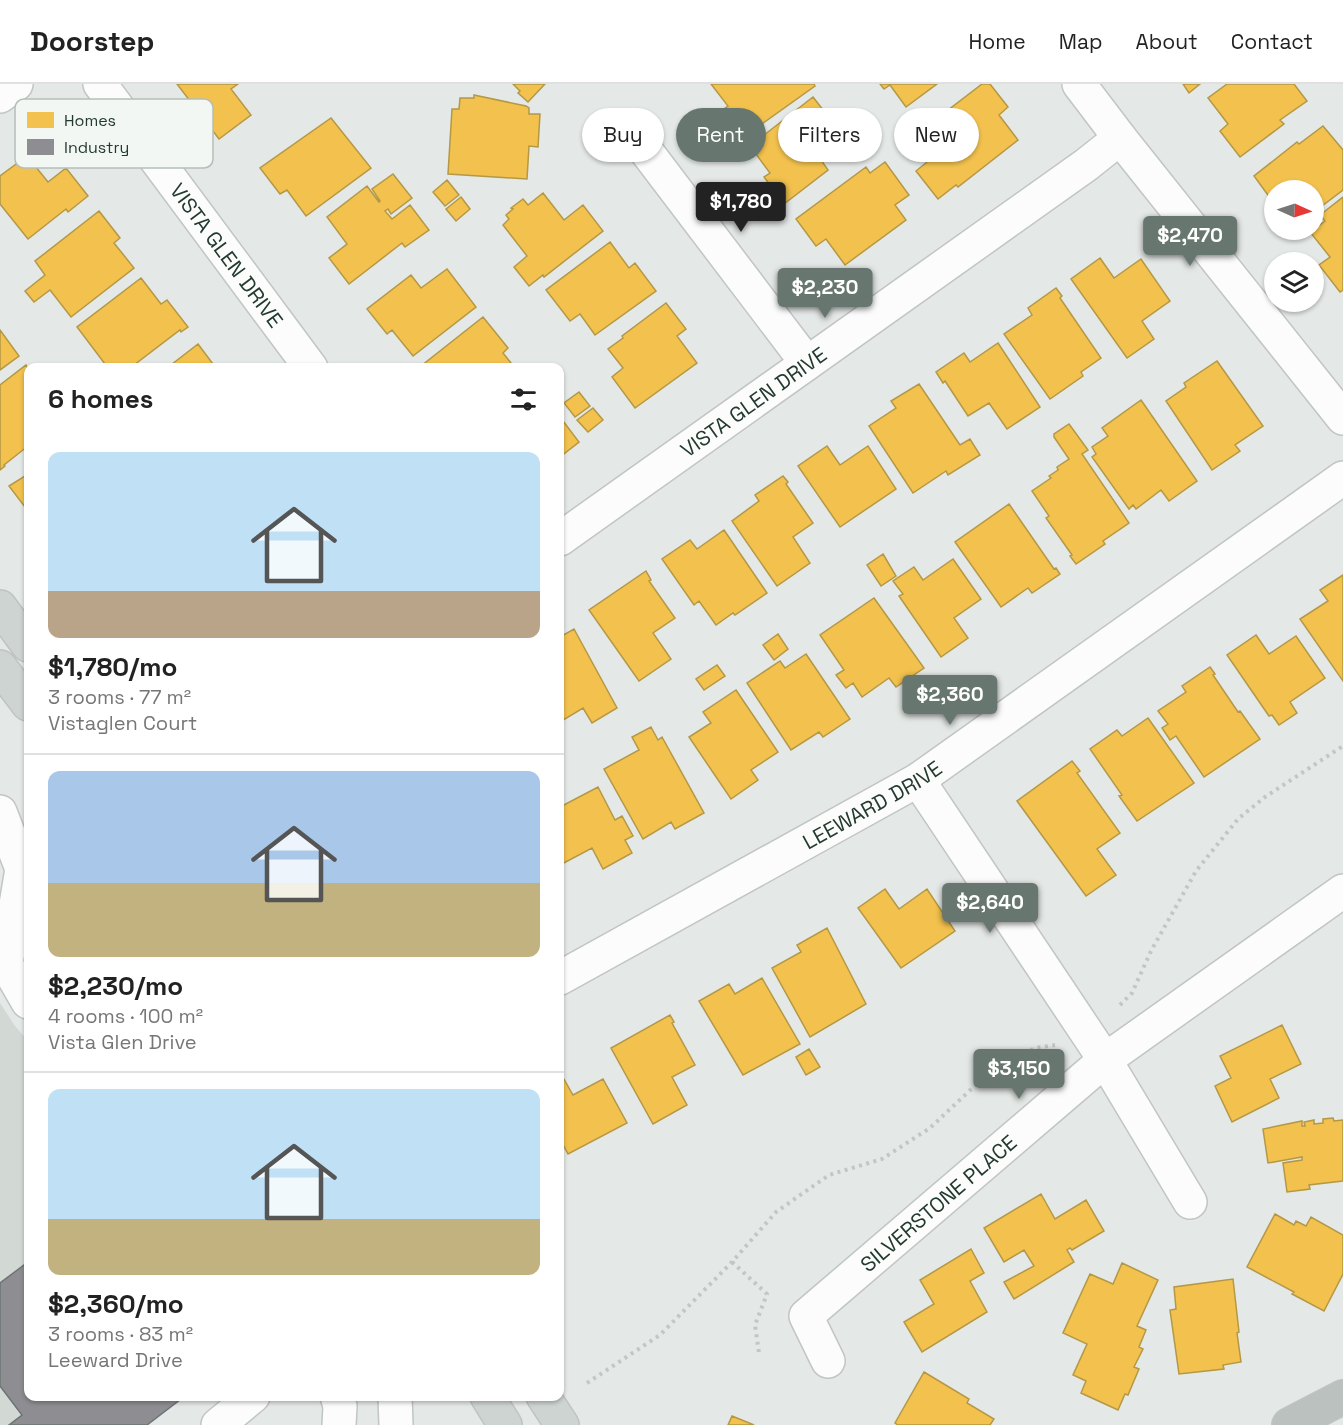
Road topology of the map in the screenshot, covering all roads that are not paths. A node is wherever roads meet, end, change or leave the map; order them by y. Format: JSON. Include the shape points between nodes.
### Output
{"nodes":[{"id":1,"x":16,"y":84,"type":"edge"},
{"id":2,"x":100,"y":84,"type":"edge"},
{"id":3,"x":1079,"y":84,"type":"edge"},
{"id":4,"x":0,"y":96,"type":"edge"},
{"id":5,"x":111,"y":99,"type":"edge"},
{"id":6,"x":1120,"y":138,"type":"junction"},
{"id":7,"x":654,"y":162,"type":"edge"},
{"id":8,"x":162,"y":168,"type":"edge"},
{"id":9,"x":307,"y":363,"type":"edge"},
{"id":10,"x":807,"y":363,"type":"junction"},
{"id":11,"x":1343,"y":418,"type":"edge"},
{"id":12,"x":1343,"y":478,"type":"edge"},
{"id":13,"x":564,"y":536,"type":"edge"},
{"id":14,"x":0,"y":607,"type":"edge"},
{"id":15,"x":24,"y":640,"type":"edge"},
{"id":16,"x":0,"y":667,"type":"edge"},
{"id":17,"x":24,"y":699,"type":"edge"},
{"id":18,"x":918,"y":780,"type":"junction"},
{"id":19,"x":0,"y":812,"type":"edge"},
{"id":20,"x":1343,"y":891,"type":"edge"},
{"id":21,"x":564,"y":976,"type":"edge"},
{"id":22,"x":24,"y":995,"type":"edge"},
{"id":23,"x":1105,"y":1060,"type":"junction"},
{"id":24,"x":1190,"y":1202,"type":"dead end"},
{"id":25,"x":828,"y":1361,"type":"dead end"},
{"id":26,"x":1343,"y":1397,"type":"edge"},
{"id":27,"x":248,"y":1401,"type":"edge"},
{"id":28,"x":338,"y":1401,"type":"edge"},
{"id":29,"x":395,"y":1401,"type":"edge"},
{"id":30,"x":491,"y":1401,"type":"edge"},
{"id":31,"x":546,"y":1401,"type":"edge"},
{"id":32,"x":218,"y":1425,"type":"edge"},
{"id":33,"x":339,"y":1425,"type":"edge"},
{"id":34,"x":396,"y":1425,"type":"edge"},
{"id":35,"x":505,"y":1425,"type":"edge"},
{"id":36,"x":562,"y":1425,"type":"edge"},
{"id":37,"x":1289,"y":1425,"type":"edge"}],
"edges":[{"from":1,"to":4,"type":"street"},
{"from":2,"to":5,"type":"street","name":"VISTA GLEN DRIVE"},
{"from":3,"to":6,"type":"street"},
{"from":6,"to":10,"type":"street","name":"VISTA GLEN DRIVE"},
{"from":6,"to":11,"type":"street"},
{"from":7,"to":10,"type":"street"},
{"from":8,"to":9,"type":"street","name":"VISTA GLEN DRIVE"},
{"from":10,"to":13,"type":"street","name":"VISTA GLEN DRIVE"},
{"from":12,"to":18,"type":"street","name":"LEEWARD DRIVE"},
{"from":14,"to":15,"type":"main road"},
{"from":16,"to":17,"type":"main road"},
{"from":18,"to":21,"type":"street","name":"LEEWARD DRIVE"},
{"from":18,"to":23,"type":"street"},
{"from":19,"to":22,"type":"street","via":[[22,869],[6,964]]},
{"from":20,"to":23,"type":"street","name":"SILVERSTONE PLACE"},
{"from":23,"to":24,"type":"street"},
{"from":23,"to":25,"type":"street","name":"SILVERSTONE PLACE","via":[[806,1316]]},
{"from":26,"to":37,"type":"highway"},
{"from":27,"to":32,"type":"street"},
{"from":28,"to":33,"type":"street"},
{"from":29,"to":34,"type":"street"},
{"from":30,"to":35,"type":"main road"},
{"from":31,"to":36,"type":"main road"}]}
